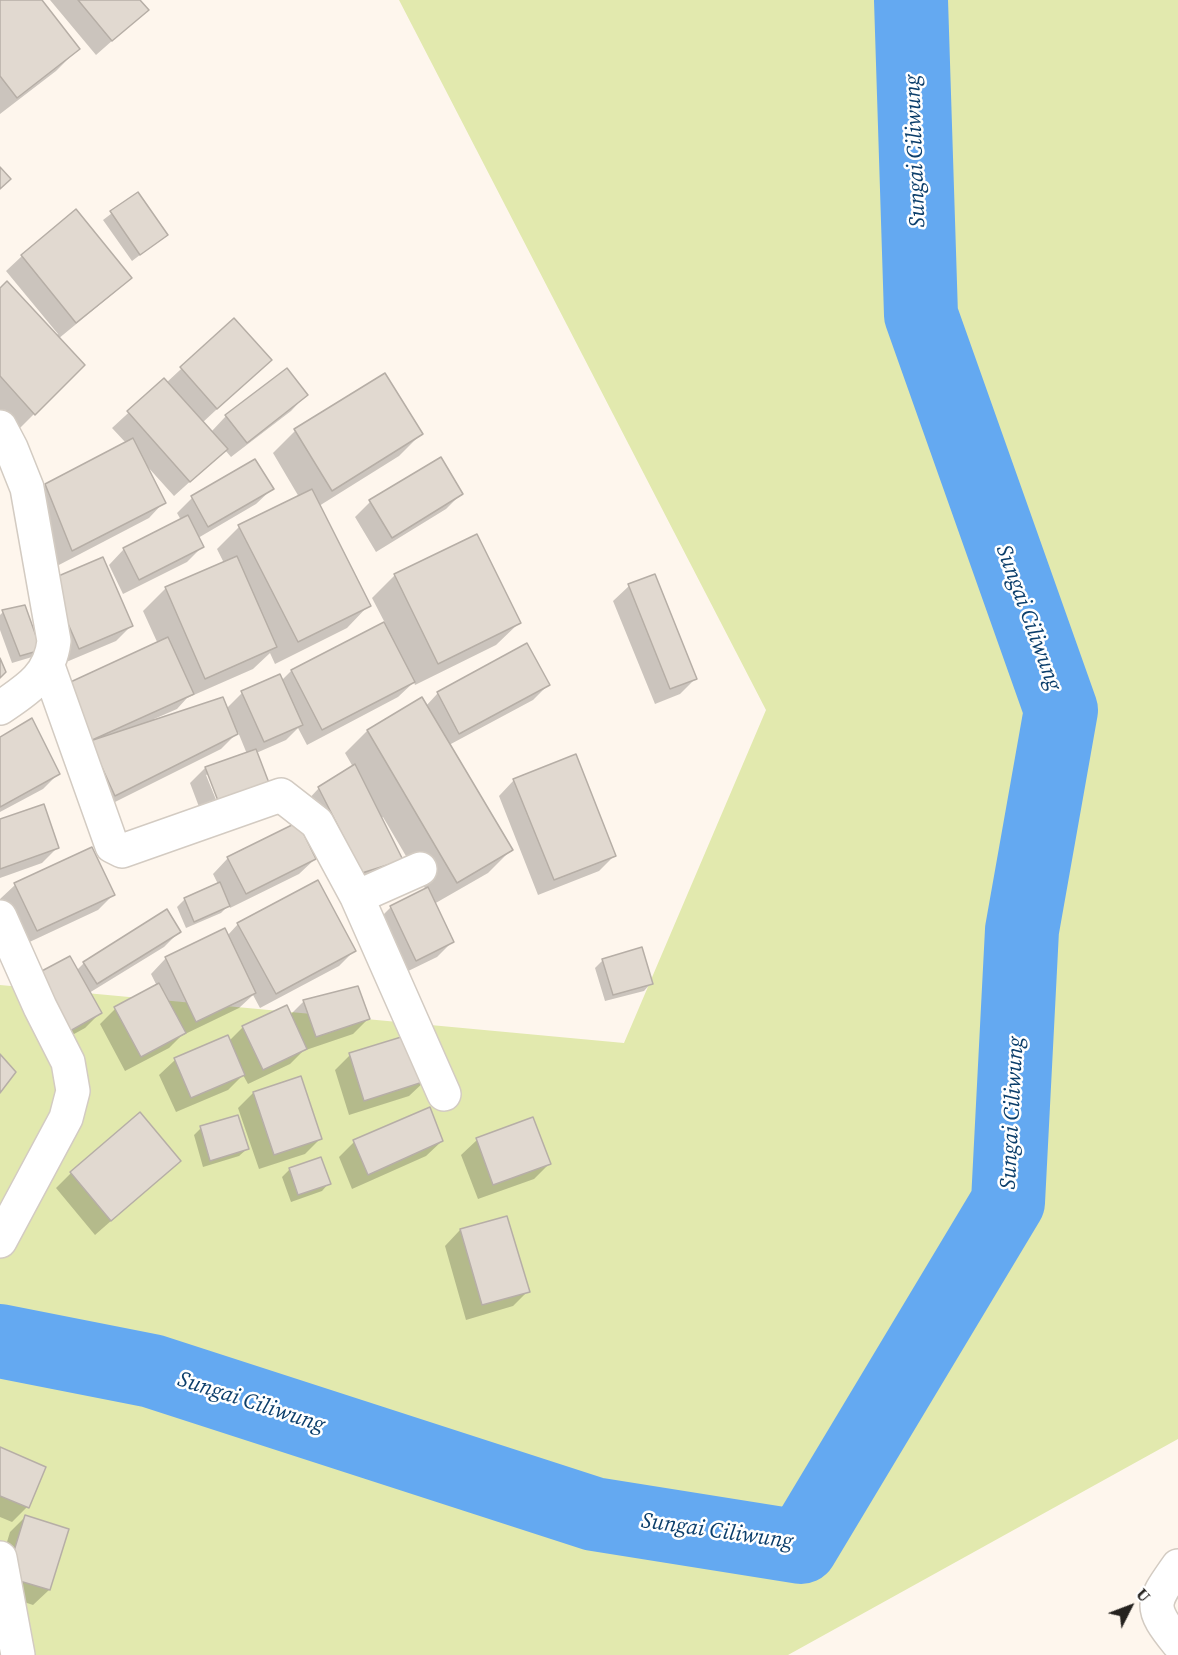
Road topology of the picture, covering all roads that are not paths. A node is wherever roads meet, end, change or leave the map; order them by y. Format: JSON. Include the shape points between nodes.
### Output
{"nodes":[{"id":1,"x":0,"y":427,"type":"edge"},
{"id":2,"x":48,"y":666,"type":"junction"},
{"id":3,"x":0,"y":708,"type":"edge"},
{"id":4,"x":420,"y":869,"type":"dead end"},
{"id":5,"x":357,"y":897,"type":"junction"},
{"id":6,"x":0,"y":917,"type":"edge"},
{"id":7,"x":444,"y":1094,"type":"dead end"},
{"id":8,"x":0,"y":1242,"type":"edge"},
{"id":9,"x":0,"y":1558,"type":"edge"},
{"id":10,"x":1178,"y":1566,"type":"edge"},
{"id":11,"x":1178,"y":1643,"type":"edge"},
{"id":12,"x":18,"y":1655,"type":"edge"}],
"edges":[{"from":1,"to":2,"type":"street","via":[[27,488],[54,641]]},
{"from":2,"to":3,"type":"street","via":[[27,690]]},
{"from":2,"to":5,"type":"street","via":[[112,846],[122,850],[281,795],[317,823]]},
{"from":4,"to":5,"type":"street"},
{"from":5,"to":7,"type":"street"},
{"from":6,"to":8,"type":"street","via":[[68,1062],[73,1091],[66,1118]]},
{"from":9,"to":12,"type":"street"},
{"from":10,"to":11,"type":"street","via":[[1158,1595],[1156,1611]]}]}
